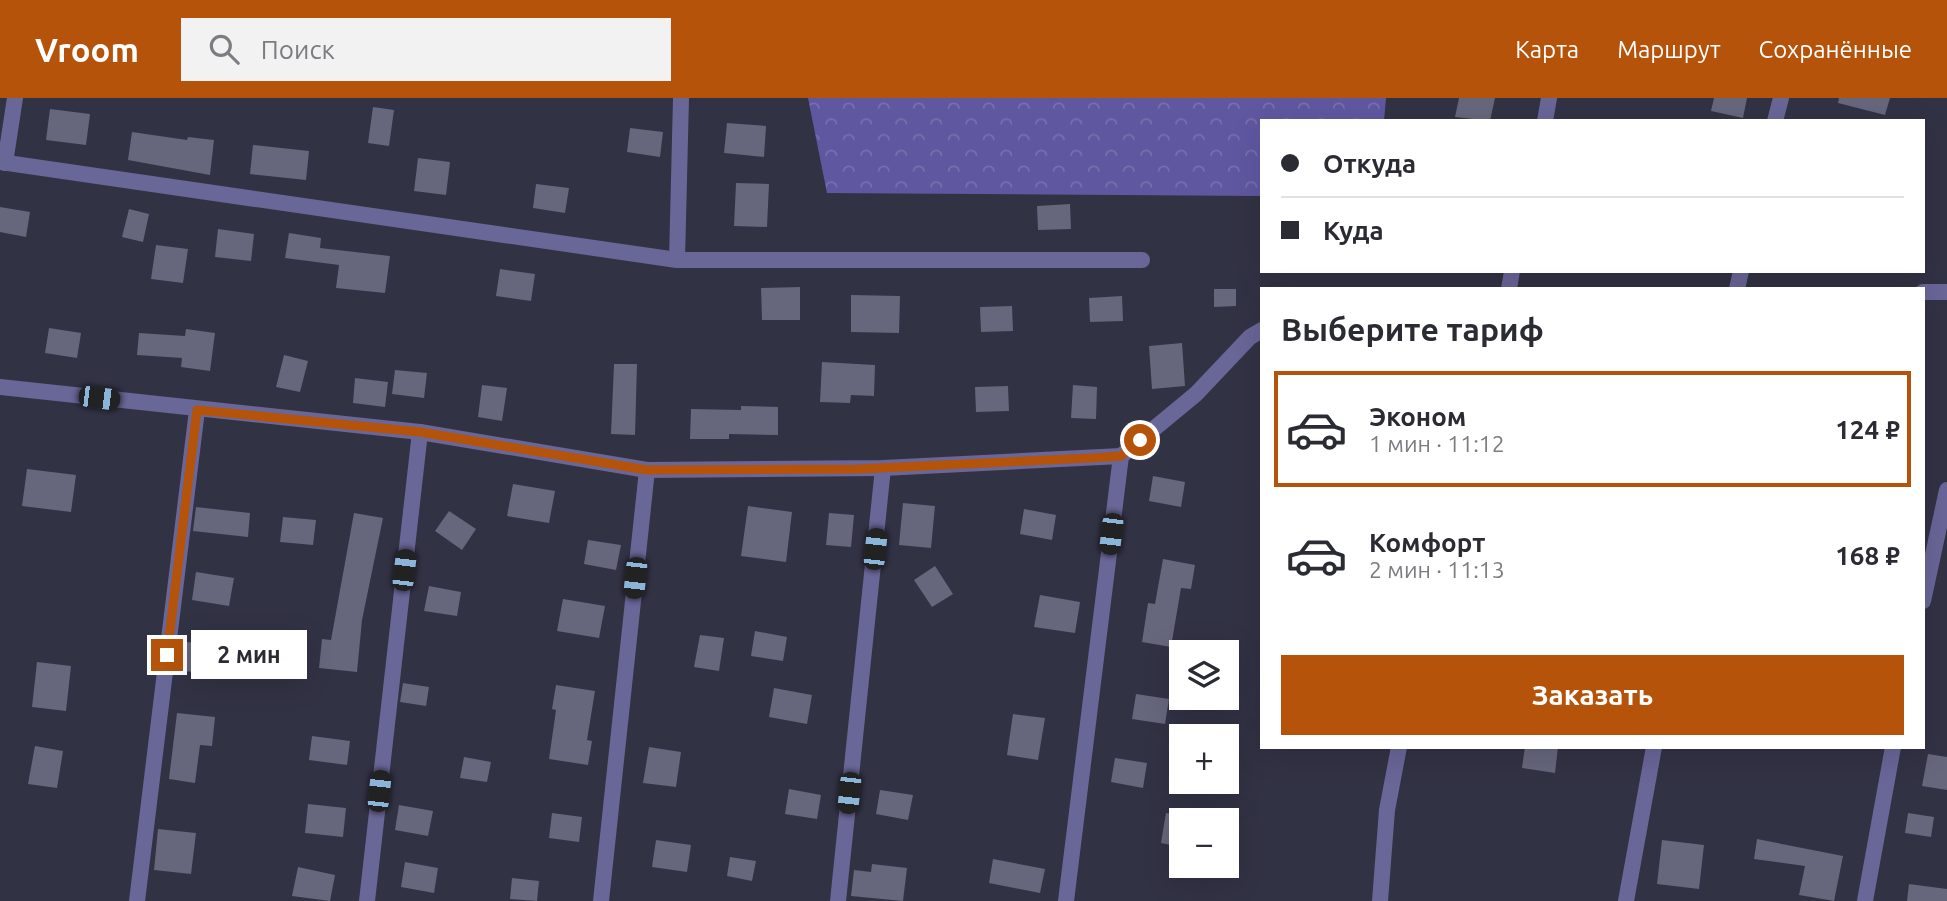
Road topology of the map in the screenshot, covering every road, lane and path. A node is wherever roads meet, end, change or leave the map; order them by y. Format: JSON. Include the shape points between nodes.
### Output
{"nodes":[{"id":1,"x":15,"y":98,"type":"edge"},
{"id":2,"x":681,"y":98,"type":"edge"},
{"id":3,"x":1549,"y":98,"type":"edge"},
{"id":4,"x":1781,"y":98,"type":"edge"},
{"id":5,"x":1545,"y":119,"type":"edge"},
{"id":6,"x":1776,"y":119,"type":"edge"},
{"id":7,"x":2,"y":162,"type":"edge"},
{"id":8,"x":677,"y":260,"type":"junction"},
{"id":9,"x":1142,"y":260,"type":"dead end"},
{"id":10,"x":1925,"y":292,"type":"edge"},
{"id":11,"x":1947,"y":292,"type":"edge"},
{"id":12,"x":1260,"y":331,"type":"edge"},
{"id":13,"x":0,"y":387,"type":"edge"},
{"id":14,"x":197,"y":410,"type":"junction"},
{"id":15,"x":420,"y":432,"type":"junction"},
{"id":16,"x":1121,"y":456,"type":"junction"},
{"id":17,"x":883,"y":468,"type":"junction"},
{"id":18,"x":647,"y":470,"type":"junction"},
{"id":19,"x":1947,"y":491,"type":"edge"},
{"id":20,"x":1925,"y":592,"type":"edge"},
{"id":21,"x":1399,"y":749,"type":"edge"},
{"id":22,"x":1654,"y":749,"type":"edge"},
{"id":23,"x":1893,"y":749,"type":"edge"},
{"id":24,"x":137,"y":901,"type":"edge"},
{"id":25,"x":367,"y":901,"type":"edge"},
{"id":26,"x":601,"y":901,"type":"edge"},
{"id":27,"x":838,"y":901,"type":"edge"},
{"id":28,"x":1066,"y":901,"type":"edge"},
{"id":29,"x":1380,"y":901,"type":"edge"},
{"id":30,"x":1626,"y":901,"type":"edge"},
{"id":31,"x":1866,"y":901,"type":"edge"}],
"edges":[{"from":1,"to":7,"type":"street"},
{"from":2,"to":8,"type":"street"},
{"from":3,"to":5,"type":"street"},
{"from":4,"to":6,"type":"street"},
{"from":7,"to":8,"type":"street"},
{"from":8,"to":9,"type":"street"},
{"from":10,"to":11,"type":"street"},
{"from":12,"to":16,"type":"street","via":[[1196,394]]},
{"from":13,"to":14,"type":"street"},
{"from":14,"to":15,"type":"street"},
{"from":14,"to":24,"type":"street"},
{"from":15,"to":18,"type":"street"},
{"from":15,"to":25,"type":"street"},
{"from":16,"to":17,"type":"street"},
{"from":16,"to":28,"type":"street"},
{"from":17,"to":18,"type":"street"},
{"from":17,"to":27,"type":"street"},
{"from":18,"to":26,"type":"street"},
{"from":19,"to":20,"type":"street"},
{"from":21,"to":29,"type":"street"},
{"from":22,"to":30,"type":"street"},
{"from":23,"to":31,"type":"street"}]}
